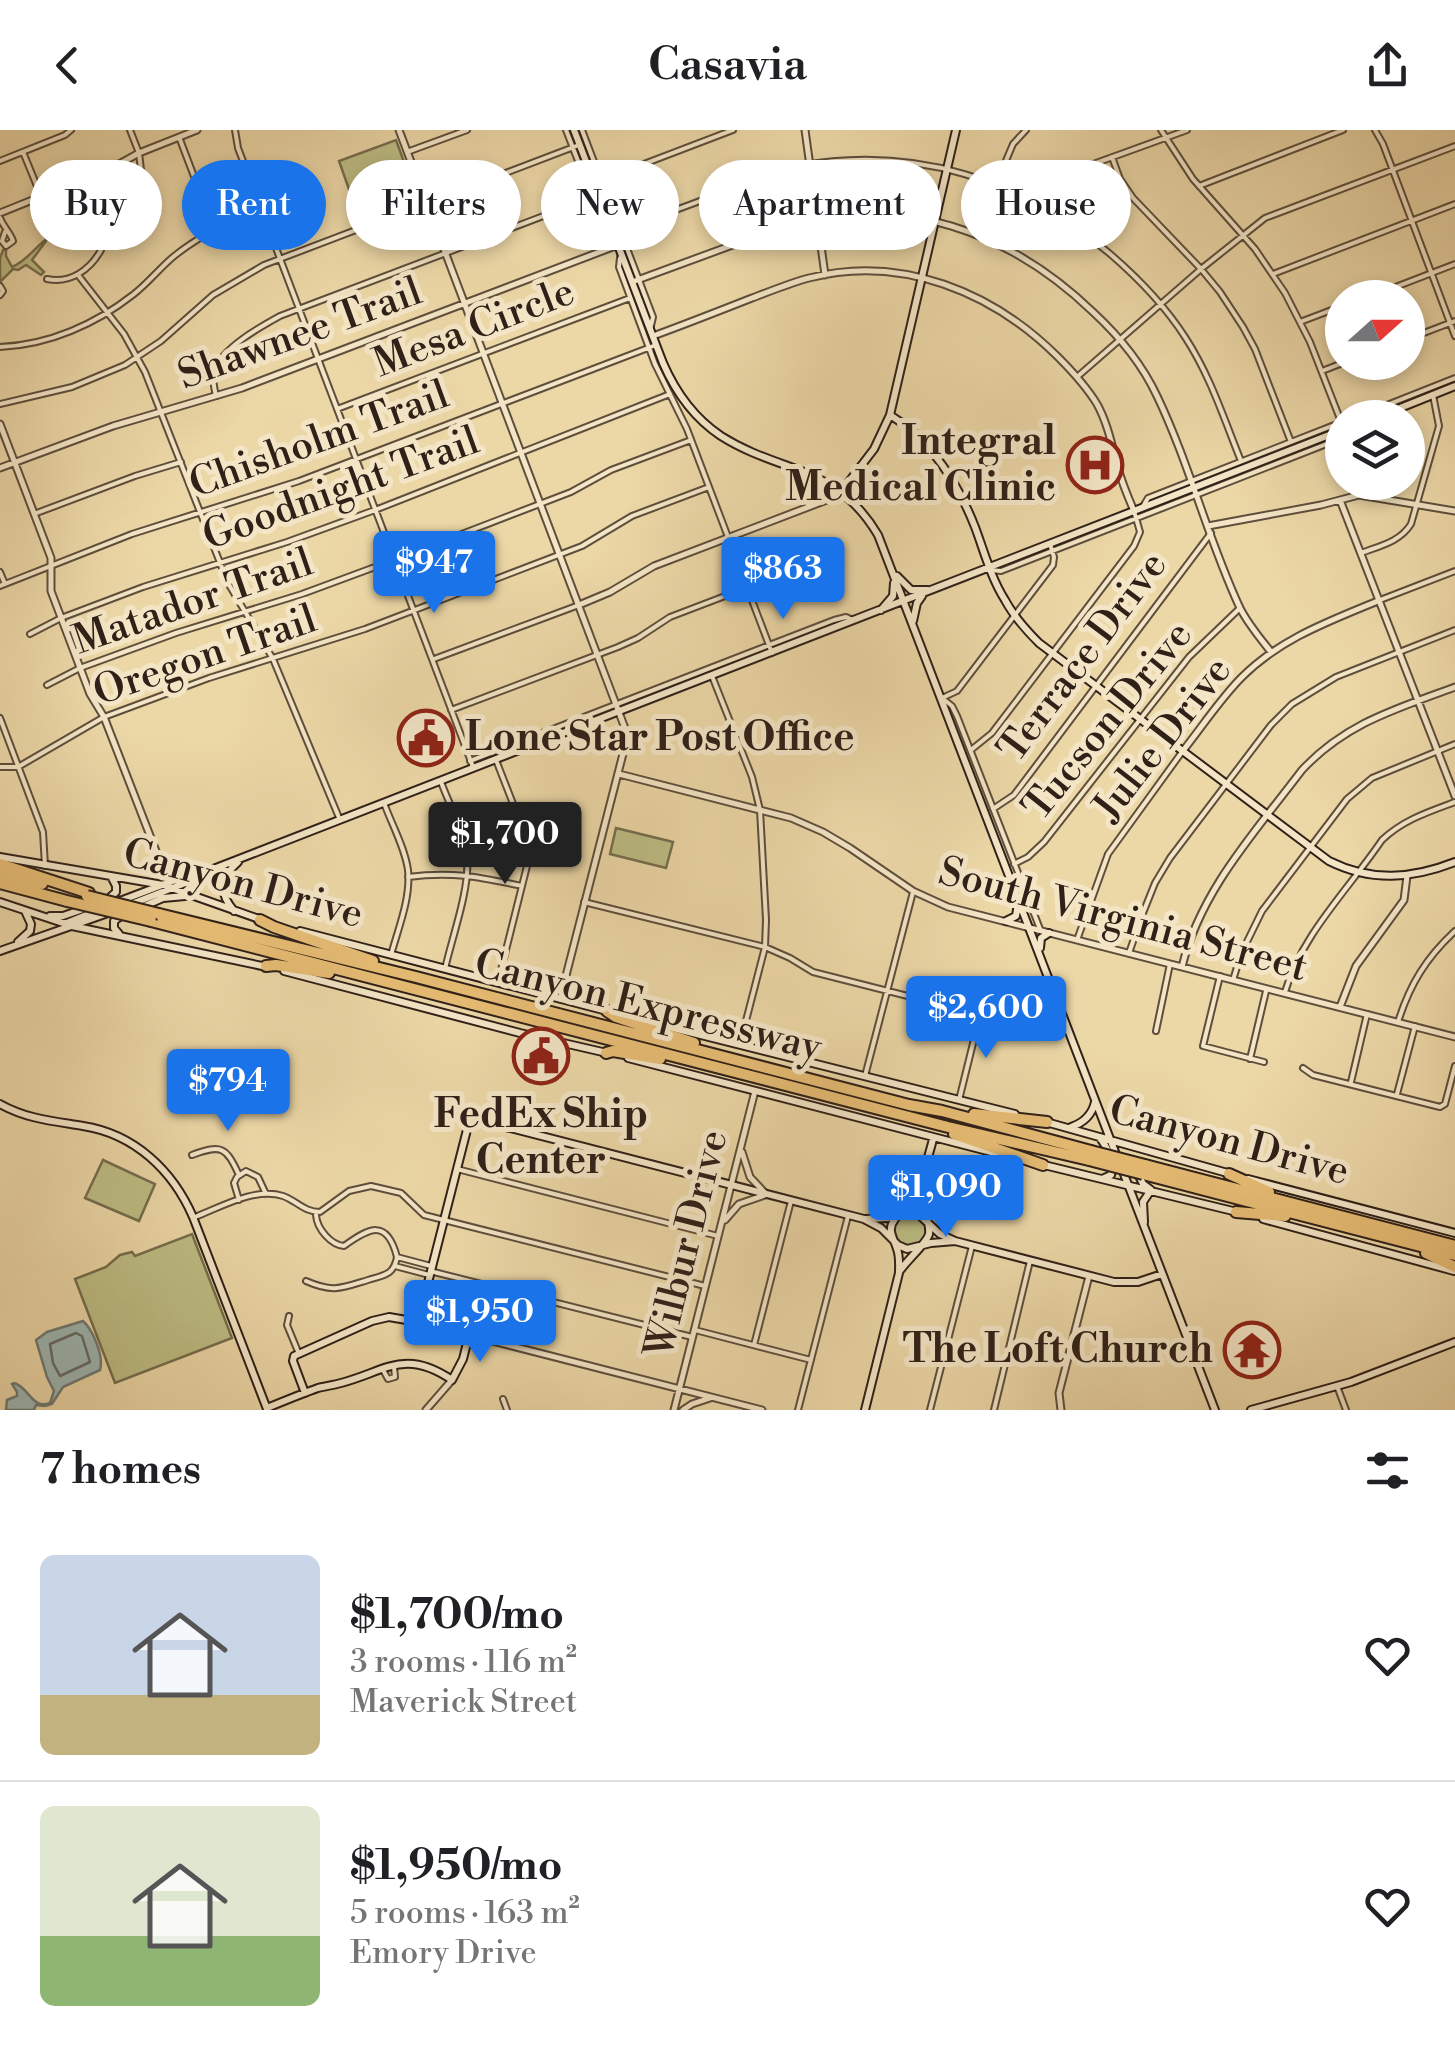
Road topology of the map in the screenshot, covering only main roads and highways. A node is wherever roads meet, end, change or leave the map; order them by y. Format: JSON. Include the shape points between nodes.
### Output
{"nodes":[{"id":1,"x":570,"y":130,"type":"edge"},
{"id":2,"x":956,"y":130,"type":"edge"},
{"id":3,"x":1455,"y":386,"type":"edge"},
{"id":4,"x":1421,"y":400,"type":"edge"},
{"id":5,"x":890,"y":415,"type":"junction"},
{"id":6,"x":1325,"y":432,"type":"edge"},
{"id":7,"x":841,"y":492,"type":"junction"},
{"id":8,"x":991,"y":569,"type":"junction"},
{"id":9,"x":894,"y":574,"type":"junction"},
{"id":10,"x":928,"y":591,"type":"junction"},
{"id":11,"x":904,"y":601,"type":"junction"},
{"id":12,"x":880,"y":610,"type":"junction"},
{"id":13,"x":912,"y":622,"type":"junction"},
{"id":14,"x":242,"y":858,"type":"junction"},
{"id":15,"x":0,"y":860,"type":"edge"},
{"id":16,"x":1455,"y":862,"type":"edge"},
{"id":17,"x":0,"y":874,"type":"edge"},
{"id":18,"x":110,"y":877,"type":"junction"},
{"id":19,"x":0,"y":885,"type":"edge"},
{"id":20,"x":168,"y":885,"type":"junction"},
{"id":21,"x":88,"y":894,"type":"junction"},
{"id":22,"x":1018,"y":897,"type":"junction"},
{"id":23,"x":206,"y":901,"type":"junction"},
{"id":24,"x":0,"y":902,"type":"edge"},
{"id":25,"x":24,"y":910,"type":"junction"},
{"id":26,"x":235,"y":912,"type":"junction"},
{"id":27,"x":155,"y":918,"type":"junction"},
{"id":28,"x":260,"y":920,"type":"junction"},
{"id":29,"x":1006,"y":921,"type":"road end"},
{"id":30,"x":68,"y":925,"type":"junction"},
{"id":31,"x":1045,"y":932,"type":"road end"},
{"id":32,"x":121,"y":936,"type":"junction"},
{"id":33,"x":11,"y":947,"type":"junction"},
{"id":34,"x":0,"y":951,"type":"edge"},
{"id":35,"x":1040,"y":954,"type":"junction"},
{"id":36,"x":266,"y":966,"type":"junction"},
{"id":37,"x":416,"y":978,"type":"junction"},
{"id":38,"x":374,"y":979,"type":"junction"},
{"id":39,"x":607,"y":1011,"type":"junction"},
{"id":40,"x":606,"y":1053,"type":"junction"},
{"id":41,"x":707,"y":1065,"type":"junction"},
{"id":42,"x":766,"y":1068,"type":"junction"},
{"id":43,"x":1096,"y":1101,"type":"junction"},
{"id":44,"x":0,"y":1104,"type":"edge"},
{"id":45,"x":887,"y":1110,"type":"junction"},
{"id":46,"x":444,"y":1111,"type":"dead end"},
{"id":47,"x":942,"y":1111,"type":"junction"},
{"id":48,"x":470,"y":1118,"type":"junction"},
{"id":49,"x":1047,"y":1122,"type":"junction"},
{"id":50,"x":1068,"y":1128,"type":"junction"},
{"id":51,"x":1098,"y":1136,"type":"junction"},
{"id":52,"x":933,"y":1138,"type":"junction"},
{"id":53,"x":1112,"y":1142,"type":"junction"},
{"id":54,"x":1140,"y":1150,"type":"junction"},
{"id":55,"x":1090,"y":1156,"type":"junction"},
{"id":56,"x":1043,"y":1165,"type":"junction"},
{"id":57,"x":1144,"y":1170,"type":"junction"},
{"id":58,"x":1229,"y":1174,"type":"junction"},
{"id":59,"x":1101,"y":1180,"type":"junction"},
{"id":60,"x":1128,"y":1186,"type":"junction"},
{"id":61,"x":921,"y":1188,"type":"junction"},
{"id":62,"x":1150,"y":1190,"type":"junction"},
{"id":63,"x":1321,"y":1211,"type":"junction"},
{"id":64,"x":1236,"y":1212,"type":"junction"},
{"id":65,"x":900,"y":1214,"type":"junction"},
{"id":66,"x":864,"y":1219,"type":"junction"},
{"id":67,"x":927,"y":1222,"type":"junction"},
{"id":68,"x":1329,"y":1222,"type":"junction"},
{"id":69,"x":1144,"y":1228,"type":"junction"},
{"id":70,"x":1455,"y":1233,"type":"edge"},
{"id":71,"x":892,"y":1239,"type":"junction"},
{"id":72,"x":955,"y":1242,"type":"junction"},
{"id":73,"x":1402,"y":1242,"type":"junction"},
{"id":74,"x":1455,"y":1244,"type":"edge"},
{"id":75,"x":920,"y":1247,"type":"junction"},
{"id":76,"x":1455,"y":1256,"type":"edge"},
{"id":77,"x":1455,"y":1269,"type":"edge"},
{"id":78,"x":899,"y":1274,"type":"junction"},
{"id":79,"x":1162,"y":1274,"type":"junction"},
{"id":80,"x":418,"y":1322,"type":"junction"},
{"id":81,"x":1455,"y":1342,"type":"edge"},
{"id":82,"x":1208,"y":1392,"type":"junction"},
{"id":83,"x":305,"y":1393,"type":"junction"},
{"id":84,"x":267,"y":1409,"type":"edge"},
{"id":85,"x":865,"y":1410,"type":"edge"},
{"id":86,"x":1216,"y":1410,"type":"edge"},
{"id":87,"x":1251,"y":1410,"type":"edge"}],
"edges":[{"from":1,"to":7,"type":"main road","via":[[598,181],[595,196],[618,238],[652,347],[678,400],[721,436]]},
{"from":2,"to":5,"type":"main road"},
{"from":3,"to":4,"type":"main road"},
{"from":5,"to":7,"type":"main road"},
{"from":5,"to":8,"type":"main road","via":[[948,474]]},
{"from":6,"to":8,"type":"main road"},
{"from":7,"to":9,"type":"main road","via":[[872,525]]},
{"from":8,"to":10,"type":"main road"},
{"from":8,"to":16,"type":"main road","via":[[1014,616],[1039,643],[1338,866],[1408,876]]},
{"from":9,"to":10,"type":"main road","via":[[910,589]]},
{"from":9,"to":11,"type":"main road"},
{"from":9,"to":12,"type":"main road","via":[[893,596]]},
{"from":10,"to":11,"type":"main road"},
{"from":10,"to":13,"type":"main road"},
{"from":11,"to":12,"type":"main road"},
{"from":11,"to":13,"type":"main road"},
{"from":12,"to":13,"type":"main road","via":[[898,610]]},
{"from":12,"to":14,"type":"main road"},
{"from":13,"to":22,"type":"main road"},
{"from":14,"to":20,"type":"main road"},
{"from":14,"to":26,"type":"main road","via":[[223,884]]},
{"from":15,"to":18,"type":"main road","name":"Canyon Drive"},
{"from":15,"to":21,"type":"highway"},
{"from":17,"to":21,"type":"highway"},
{"from":18,"to":20,"type":"main road","name":"Canyon Drive"},
{"from":18,"to":25,"type":"main road","via":[[116,889],[110,899],[59,916]]},
{"from":19,"to":27,"type":"highway","name":"Canyon Expressway","bridge":true},
{"from":20,"to":23,"type":"main road","name":"Canyon Drive"},
{"from":20,"to":30,"type":"main road"},
{"from":21,"to":27,"type":"highway","name":"Canyon Expressway","bridge":true},
{"from":22,"to":29,"type":"main road","via":[[1016,916]]},
{"from":22,"to":35,"type":"main road"},
{"from":23,"to":26,"type":"main road","name":"Canyon Drive"},
{"from":23,"to":32,"type":"main road","via":[[174,896],[118,916],[113,924]]},
{"from":24,"to":25,"type":"main road","name":"Canyon Drive"},
{"from":25,"to":30,"type":"main road","name":"Canyon Drive"},
{"from":25,"to":33,"type":"main road","via":[[30,931]]},
{"from":26,"to":28,"type":"main road","name":"Canyon Drive"},
{"from":27,"to":37,"type":"highway","name":"Canyon Expressway"},
{"from":27,"to":38,"type":"highway","name":"Canyon Expressway"},
{"from":28,"to":37,"type":"highway"},
{"from":28,"to":39,"type":"main road","name":"Canyon Drive"},
{"from":30,"to":32,"type":"main road","name":"Canyon Drive"},
{"from":30,"to":33,"type":"main road"},
{"from":31,"to":35,"type":"main road"},
{"from":32,"to":36,"type":"main road","name":"Canyon Drive"},
{"from":33,"to":34,"type":"main road"},
{"from":35,"to":43,"type":"main road"},
{"from":36,"to":38,"type":"highway"},
{"from":36,"to":40,"type":"main road","name":"Canyon Drive"},
{"from":37,"to":42,"type":"highway","name":"Canyon Expressway"},
{"from":38,"to":41,"type":"highway","name":"Canyon Expressway"},
{"from":39,"to":42,"type":"highway"},
{"from":39,"to":49,"type":"main road","name":"Canyon Drive"},
{"from":40,"to":41,"type":"highway"},
{"from":40,"to":52,"type":"main road","name":"Canyon Drive"},
{"from":41,"to":45,"type":"highway","name":"Canyon Expressway"},
{"from":42,"to":47,"type":"highway","name":"Canyon Expressway"},
{"from":43,"to":50,"type":"main road","via":[[1087,1117]]},
{"from":43,"to":53,"type":"main road"},
{"from":44,"to":84,"type":"main road","via":[[126,1140],[168,1175],[194,1217]]},
{"from":45,"to":55,"type":"highway","name":"Canyon Expressway"},
{"from":45,"to":56,"type":"highway"},
{"from":46,"to":48,"type":"main road"},
{"from":47,"to":49,"type":"highway"},
{"from":47,"to":55,"type":"highway","name":"Canyon Expressway"},
{"from":48,"to":66,"type":"main road"},
{"from":48,"to":80,"type":"main road"},
{"from":49,"to":50,"type":"main road","name":"Canyon Drive"},
{"from":50,"to":51,"type":"main road","name":"Canyon Drive"},
{"from":51,"to":53,"type":"main road","name":"Canyon Drive"},
{"from":51,"to":59,"type":"main road","via":[[1114,1171]]},
{"from":52,"to":56,"type":"main road","name":"Canyon Drive"},
{"from":52,"to":61,"type":"main road"},
{"from":53,"to":54,"type":"main road","name":"Canyon Drive"},
{"from":53,"to":60,"type":"main road"},
{"from":54,"to":58,"type":"main road","name":"Canyon Drive"},
{"from":54,"to":62,"type":"main road","via":[[1132,1158]]},
{"from":55,"to":57,"type":"highway","name":"Canyon Expressway","bridge":true},
{"from":56,"to":59,"type":"main road","name":"Canyon Drive"},
{"from":57,"to":63,"type":"highway","name":"Canyon Expressway"},
{"from":57,"to":68,"type":"highway","name":"Canyon Expressway"},
{"from":58,"to":63,"type":"highway"},
{"from":58,"to":70,"type":"main road","name":"Canyon Drive"},
{"from":59,"to":60,"type":"main road","name":"Canyon Drive"},
{"from":60,"to":62,"type":"main road","name":"Canyon Drive"},
{"from":60,"to":69,"type":"main road"},
{"from":61,"to":65,"type":"main road"},
{"from":61,"to":67,"type":"main road"},
{"from":62,"to":64,"type":"main road","name":"Canyon Drive"},
{"from":62,"to":69,"type":"main road","via":[[1143,1202]]},
{"from":63,"to":74,"type":"highway","name":"Canyon Expressway"},
{"from":64,"to":68,"type":"highway"},
{"from":64,"to":77,"type":"main road","name":"Canyon Drive"},
{"from":65,"to":66,"type":"main road"},
{"from":65,"to":67,"type":"main road","via":[[916,1212]]},
{"from":65,"to":71,"type":"main road"},
{"from":66,"to":71,"type":"main road"},
{"from":67,"to":72,"type":"main road"},
{"from":67,"to":75,"type":"main road"},
{"from":68,"to":73,"type":"highway","name":"Canyon Expressway"},
{"from":69,"to":79,"type":"main road"},
{"from":71,"to":75,"type":"main road","via":[[907,1250]]},
{"from":71,"to":78,"type":"main road"},
{"from":72,"to":75,"type":"main road"},
{"from":72,"to":79,"type":"main road","via":[[1124,1284]]},
{"from":73,"to":76,"type":"highway","name":"Canyon Expressway"},
{"from":73,"to":77,"type":"highway"},
{"from":75,"to":78,"type":"main road"},
{"from":78,"to":85,"type":"main road"},
{"from":79,"to":82,"type":"main road"},
{"from":80,"to":83,"type":"main road","via":[[382,1318],[296,1355],[292,1361]]},
{"from":80,"to":83,"type":"main road","via":[[470,1335],[452,1380],[432,1368],[393,1364]]},
{"from":81,"to":87,"type":"main road"},
{"from":82,"to":86,"type":"main road"},
{"from":82,"to":86,"type":"main road"},
{"from":83,"to":84,"type":"main road"}]}
